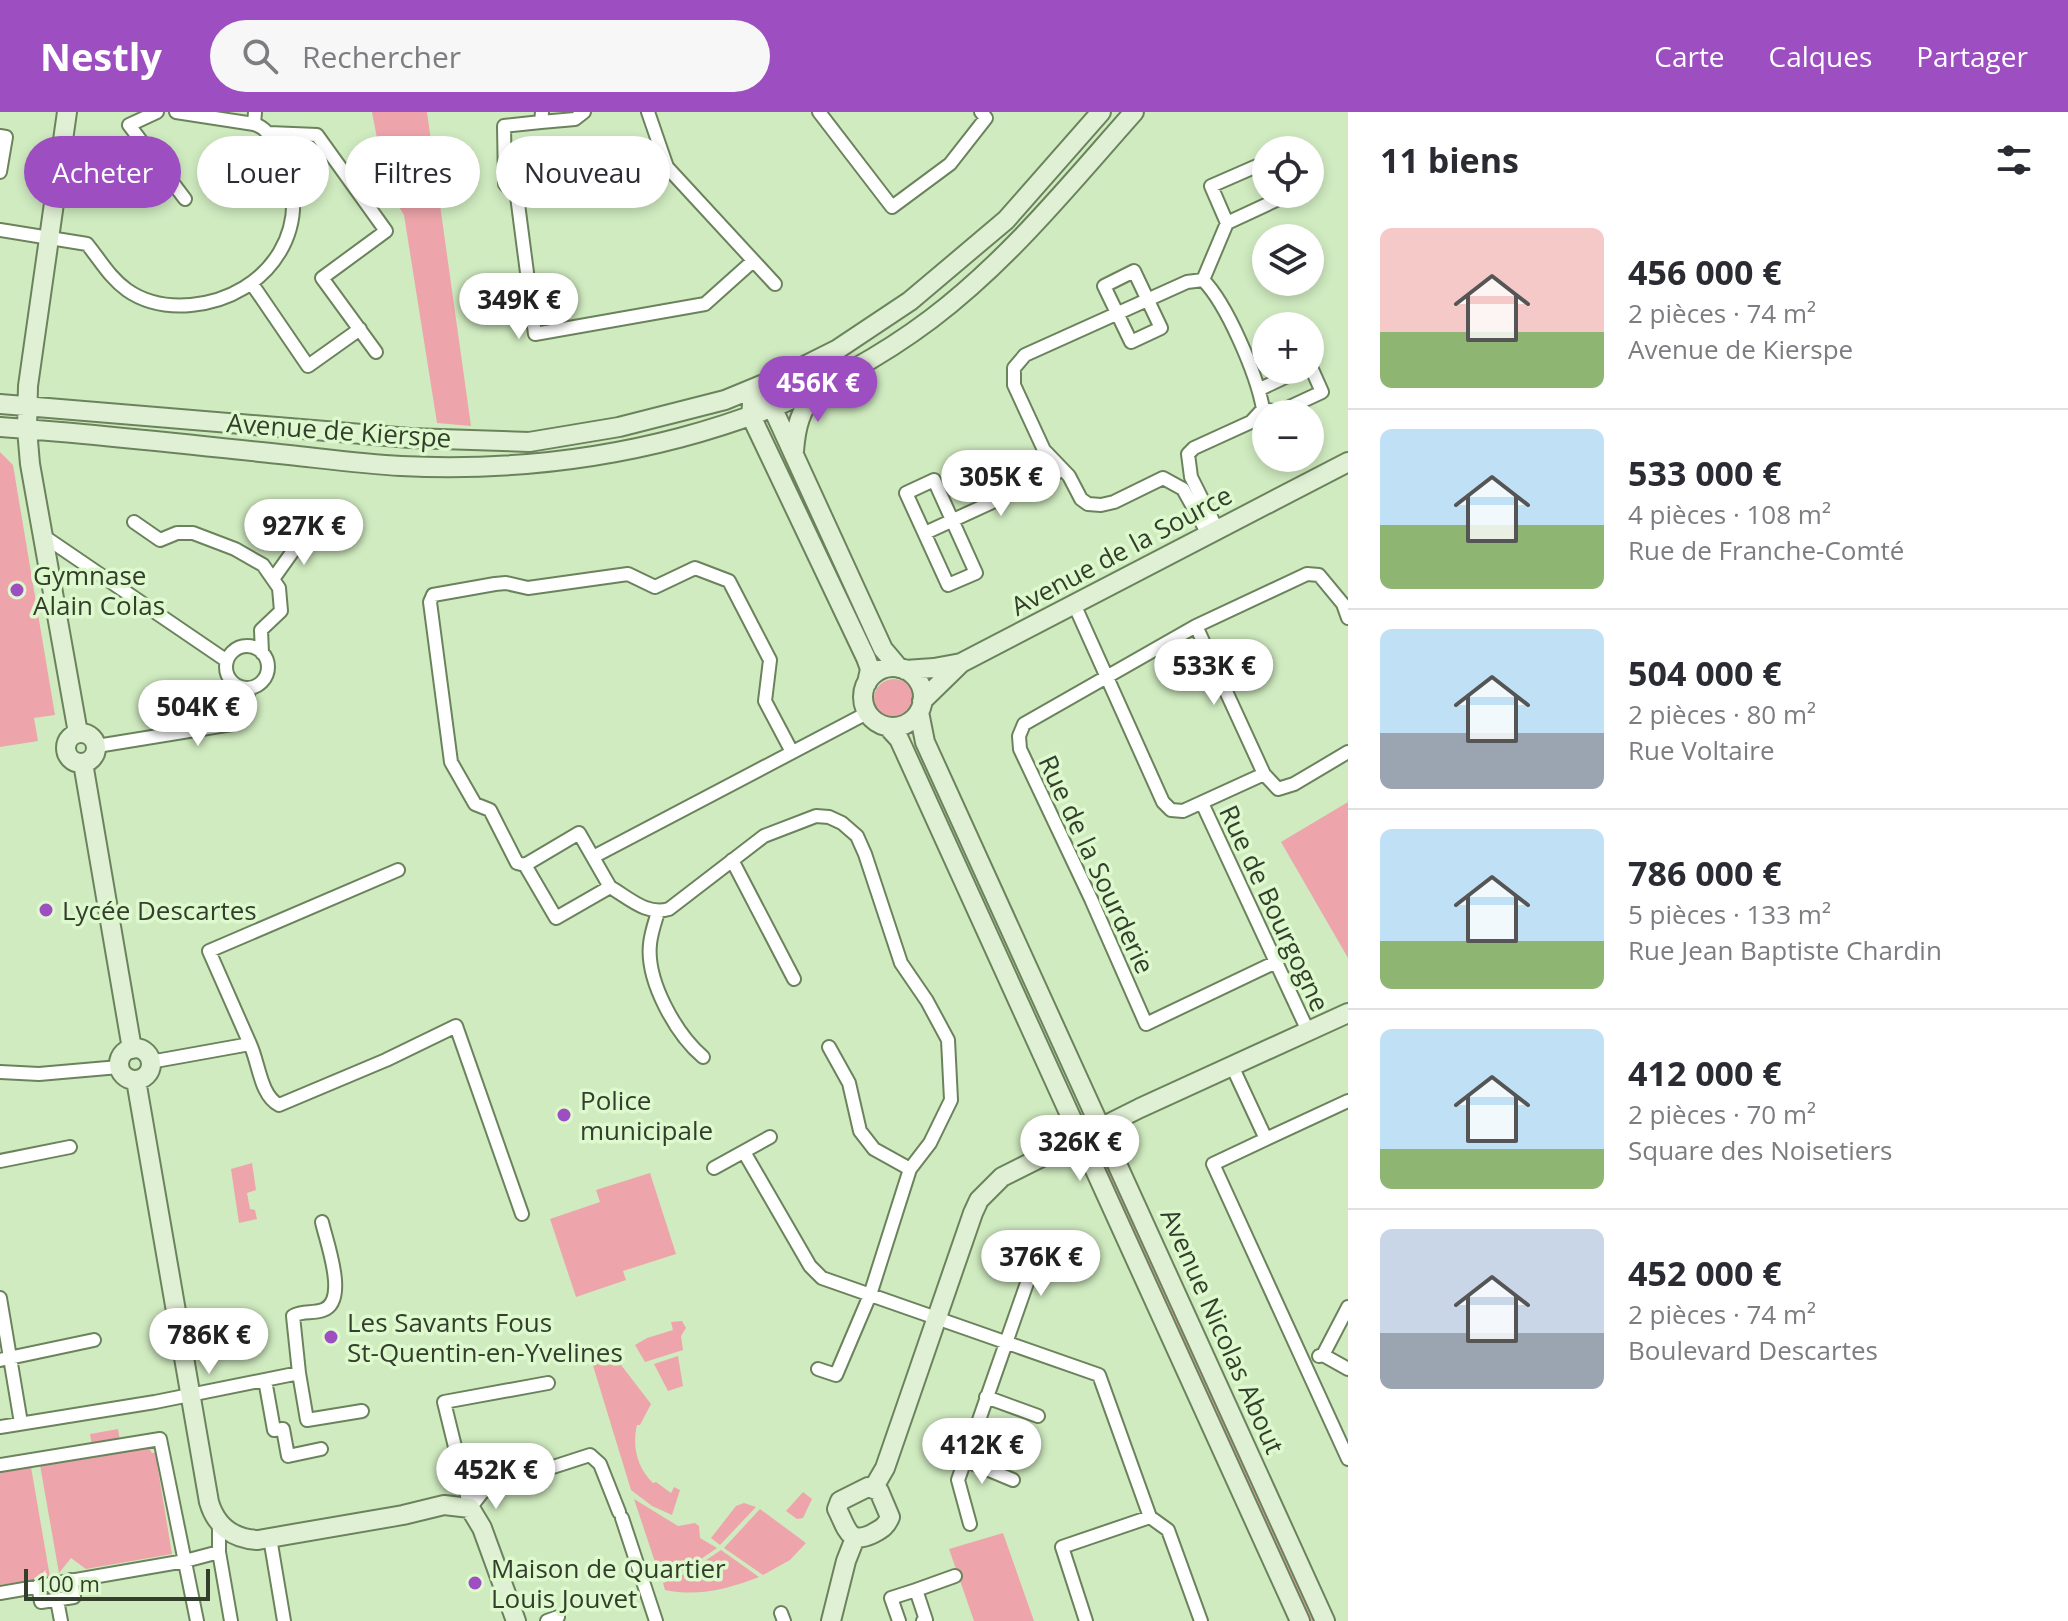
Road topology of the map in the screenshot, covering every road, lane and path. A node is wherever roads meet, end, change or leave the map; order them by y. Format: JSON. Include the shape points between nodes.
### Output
{"nodes":[{"id":1,"x":67,"y":112,"type":"edge"},
{"id":2,"x":157,"y":112,"type":"edge"},
{"id":3,"x":176,"y":112,"type":"edge"},
{"id":4,"x":584,"y":112,"type":"edge"},
{"id":5,"x":648,"y":112,"type":"edge"},
{"id":6,"x":819,"y":112,"type":"edge"},
{"id":7,"x":981,"y":112,"type":"edge"},
{"id":8,"x":1134,"y":112,"type":"edge"},
{"id":9,"x":1091,"y":116,"type":"edge"},
{"id":10,"x":542,"y":117,"type":"edge"},
{"id":11,"x":254,"y":118,"type":"edge"},
{"id":12,"x":269,"y":133,"type":"junction"},
{"id":13,"x":0,"y":136,"type":"edge"},
{"id":14,"x":1109,"y":140,"type":"junction"},
{"id":15,"x":1252,"y":168,"type":"edge"},
{"id":16,"x":0,"y":172,"type":"edge"},
{"id":17,"x":185,"y":199,"type":"dead end"},
{"id":18,"x":1259,"y":208,"type":"edge"},
{"id":19,"x":1227,"y":223,"type":"junction"},
{"id":20,"x":0,"y":230,"type":"edge"},
{"id":21,"x":50,"y":238,"type":"junction"},
{"id":22,"x":753,"y":261,"type":"junction"},
{"id":23,"x":1203,"y":280,"type":"junction"},
{"id":24,"x":252,"y":284,"type":"junction"},
{"id":25,"x":775,"y":284,"type":"dead end"},
{"id":26,"x":1148,"y":300,"type":"junction"},
{"id":27,"x":1117,"y":314,"type":"junction"},
{"id":28,"x":360,"y":329,"type":"junction"},
{"id":29,"x":376,"y":352,"type":"dead end"},
{"id":30,"x":1271,"y":384,"type":"edge"},
{"id":31,"x":1318,"y":384,"type":"edge"},
{"id":32,"x":820,"y":385,"type":"junction"},
{"id":33,"x":1260,"y":389,"type":"junction"},
{"id":34,"x":764,"y":399,"type":"junction"},
{"id":35,"x":1262,"y":400,"type":"edge"},
{"id":36,"x":1305,"y":400,"type":"edge"},
{"id":37,"x":0,"y":404,"type":"edge"},
{"id":38,"x":27,"y":405,"type":"junction"},
{"id":39,"x":751,"y":416,"type":"junction"},
{"id":40,"x":0,"y":417,"type":"edge"},
{"id":41,"x":199,"y":420,"type":"junction"},
{"id":42,"x":1252,"y":421,"type":"edge"},
{"id":43,"x":0,"y":427,"type":"edge"},
{"id":44,"x":27,"y":429,"type":"junction"},
{"id":45,"x":794,"y":454,"type":"junction"},
{"id":46,"x":1348,"y":462,"type":"edge"},
{"id":47,"x":1062,"y":470,"type":"junction"},
{"id":48,"x":1191,"y":477,"type":"junction"},
{"id":49,"x":1177,"y":483,"type":"junction"},
{"id":50,"x":952,"y":520,"type":"junction"},
{"id":51,"x":134,"y":522,"type":"dead end"},
{"id":52,"x":1212,"y":531,"type":"junction"},
{"id":53,"x":309,"y":533,"type":"dead end"},
{"id":54,"x":925,"y":533,"type":"junction"},
{"id":55,"x":45,"y":537,"type":"junction"},
{"id":56,"x":273,"y":579,"type":"junction"},
{"id":57,"x":1074,"y":604,"type":"junction"},
{"id":58,"x":1348,"y":617,"type":"edge"},
{"id":59,"x":1196,"y":626,"type":"junction"},
{"id":60,"x":262,"y":653,"type":"junction"},
{"id":61,"x":227,"y":661,"type":"junction"},
{"id":62,"x":961,"y":663,"type":"junction"},
{"id":63,"x":902,"y":669,"type":"junction"},
{"id":64,"x":1107,"y":677,"type":"junction"},
{"id":65,"x":867,"y":683,"type":"junction"},
{"id":66,"x":250,"y":688,"type":"junction"},
{"id":67,"x":921,"y":707,"type":"junction"},
{"id":68,"x":867,"y":713,"type":"junction"},
{"id":69,"x":888,"y":727,"type":"junction"},
{"id":70,"x":78,"y":733,"type":"junction"},
{"id":71,"x":97,"y":746,"type":"junction"},
{"id":72,"x":792,"y":752,"type":"junction"},
{"id":73,"x":1348,"y":752,"type":"edge"},
{"id":74,"x":83,"y":763,"type":"junction"},
{"id":75,"x":1264,"y":774,"type":"junction"},
{"id":76,"x":1202,"y":803,"type":"junction"},
{"id":77,"x":593,"y":857,"type":"junction"},
{"id":78,"x":732,"y":860,"type":"junction"},
{"id":79,"x":525,"y":865,"type":"junction"},
{"id":80,"x":398,"y":870,"type":"dead end"},
{"id":81,"x":610,"y":887,"type":"junction"},
{"id":82,"x":658,"y":912,"type":"junction"},
{"id":83,"x":1274,"y":963,"type":"junction"},
{"id":84,"x":794,"y":979,"type":"dead end"},
{"id":85,"x":1348,"y":1013,"type":"edge"},
{"id":86,"x":1308,"y":1031,"type":"junction"},
{"id":87,"x":250,"y":1044,"type":"junction"},
{"id":88,"x":829,"y":1047,"type":"dead end"},
{"id":89,"x":132,"y":1049,"type":"junction"},
{"id":90,"x":703,"y":1057,"type":"dead end"},
{"id":91,"x":150,"y":1062,"type":"junction"},
{"id":92,"x":1232,"y":1066,"type":"junction"},
{"id":93,"x":119,"y":1067,"type":"junction"},
{"id":94,"x":0,"y":1072,"type":"edge"},
{"id":95,"x":136,"y":1080,"type":"junction"},
{"id":96,"x":1348,"y":1101,"type":"edge"},
{"id":97,"x":1101,"y":1127,"type":"junction"},
{"id":98,"x":770,"y":1137,"type":"dead end"},
{"id":99,"x":1081,"y":1137,"type":"junction"},
{"id":100,"x":1266,"y":1139,"type":"junction"},
{"id":101,"x":70,"y":1147,"type":"dead end"},
{"id":102,"x":1206,"y":1149,"type":"dead end"},
{"id":103,"x":744,"y":1152,"type":"junction"},
{"id":104,"x":0,"y":1161,"type":"edge"},
{"id":105,"x":1213,"y":1164,"type":"junction"},
{"id":106,"x":714,"y":1168,"type":"dead end"},
{"id":107,"x":910,"y":1169,"type":"junction"},
{"id":108,"x":522,"y":1214,"type":"dead end"},
{"id":109,"x":322,"y":1222,"type":"dead end"},
{"id":110,"x":1041,"y":1243,"type":"dead end"},
{"id":111,"x":870,"y":1295,"type":"junction"},
{"id":112,"x":0,"y":1298,"type":"edge"},
{"id":113,"x":1348,"y":1307,"type":"edge"},
{"id":114,"x":937,"y":1318,"type":"junction"},
{"id":115,"x":94,"y":1340,"type":"dead end"},
{"id":116,"x":1006,"y":1341,"type":"junction"},
{"id":117,"x":1323,"y":1355,"type":"junction"},
{"id":118,"x":5,"y":1359,"type":"edge"},
{"id":119,"x":1304,"y":1360,"type":"junction"},
{"id":120,"x":818,"y":1369,"type":"dead end"},
{"id":121,"x":1348,"y":1369,"type":"edge"},
{"id":122,"x":299,"y":1373,"type":"junction"},
{"id":123,"x":265,"y":1380,"type":"junction"},
{"id":124,"x":548,"y":1383,"type":"dead end"},
{"id":125,"x":191,"y":1394,"type":"junction"},
{"id":126,"x":986,"y":1397,"type":"junction"},
{"id":127,"x":362,"y":1411,"type":"dead end"},
{"id":128,"x":1038,"y":1416,"type":"dead end"},
{"id":129,"x":21,"y":1423,"type":"junction"},
{"id":130,"x":0,"y":1427,"type":"edge"},
{"id":131,"x":321,"y":1449,"type":"dead end"},
{"id":132,"x":1348,"y":1459,"type":"edge"},
{"id":133,"x":965,"y":1460,"type":"junction"},
{"id":134,"x":0,"y":1465,"type":"edge"},
{"id":135,"x":1013,"y":1480,"type":"dead end"},
{"id":136,"x":874,"y":1487,"type":"junction"},
{"id":137,"x":470,"y":1508,"type":"junction"},
{"id":138,"x":1150,"y":1517,"type":"junction"},
{"id":139,"x":219,"y":1523,"type":"junction"},
{"id":140,"x":970,"y":1524,"type":"dead end"},
{"id":141,"x":270,"y":1538,"type":"junction"},
{"id":142,"x":855,"y":1538,"type":"junction"},
{"id":143,"x":219,"y":1552,"type":"junction"},
{"id":144,"x":185,"y":1561,"type":"junction"},
{"id":145,"x":955,"y":1576,"type":"dead end"},
{"id":146,"x":71,"y":1580,"type":"junction"},
{"id":147,"x":38,"y":1586,"type":"junction"},
{"id":148,"x":916,"y":1590,"type":"junction"},
{"id":149,"x":0,"y":1593,"type":"edge"},
{"id":150,"x":57,"y":1600,"type":"junction"},
{"id":151,"x":61,"y":1621,"type":"edge"},
{"id":152,"x":197,"y":1621,"type":"edge"},
{"id":153,"x":231,"y":1621,"type":"edge"},
{"id":154,"x":284,"y":1621,"type":"edge"},
{"id":155,"x":516,"y":1621,"type":"edge"},
{"id":156,"x":656,"y":1621,"type":"edge"},
{"id":157,"x":831,"y":1621,"type":"edge"},
{"id":158,"x":899,"y":1621,"type":"edge"},
{"id":159,"x":923,"y":1621,"type":"edge"},
{"id":160,"x":1086,"y":1621,"type":"edge"},
{"id":161,"x":1201,"y":1621,"type":"edge"},
{"id":162,"x":1300,"y":1621,"type":"edge"},
{"id":163,"x":1325,"y":1621,"type":"edge"}],
"edges":[{"from":1,"to":21,"type":"main road"},
{"from":2,"to":17,"type":"street","via":[[129,125]]},
{"from":3,"to":11,"type":"street"},
{"from":4,"to":10,"type":"street","via":[[575,119]]},
{"from":5,"to":22,"type":"street","via":[[667,167]]},
{"from":6,"to":7,"type":"street","via":[[892,207],[950,164],[986,118]]},
{"from":8,"to":14,"type":"main road","name":"Avenue de Kierspe"},
{"from":9,"to":14,"type":"main road"},
{"from":9,"to":34,"type":"main road","via":[[1006,220],[910,301],[891,328],[823,371]]},
{"from":10,"to":22,"type":"street","via":[[504,126],[505,184],[517,196],[535,334],[705,304]]},
{"from":11,"to":12,"type":"street"},
{"from":12,"to":24,"type":"street","via":[[291,180],[295,215],[280,254]]},
{"from":12,"to":28,"type":"street","via":[[317,135],[386,231],[322,278]]},
{"from":13,"to":16,"type":"street","via":[[6,137]]},
{"from":14,"to":32,"type":"main road","name":"Avenue de Kierspe","via":[[968,289],[875,356]]},
{"from":15,"to":19,"type":"street","via":[[1211,186]]},
{"from":18,"to":19,"type":"street"},
{"from":19,"to":23,"type":"street"},
{"from":20,"to":21,"type":"street"},
{"from":21,"to":24,"type":"street","via":[[87,244],[112,278],[162,306],[209,304]]},
{"from":21,"to":38,"type":"main road"},
{"from":22,"to":25,"type":"street"},
{"from":23,"to":26,"type":"street"},
{"from":23,"to":33,"type":"street","via":[[1216,292]]},
{"from":24,"to":28,"type":"street","via":[[308,366]]},
{"from":26,"to":27,"type":"street"},
{"from":26,"to":27,"type":"street","via":[[1161,328],[1131,342]]},
{"from":26,"to":27,"type":"street","via":[[1134,271],[1104,286]]},
{"from":27,"to":47,"type":"street","via":[[1025,355],[1014,368],[1014,385],[1044,450]]},
{"from":28,"to":29,"type":"street"},
{"from":30,"to":33,"type":"street"},
{"from":31,"to":36,"type":"street","via":[[1322,392]]},
{"from":32,"to":34,"type":"main road","name":"Avenue de Kierspe"},
{"from":32,"to":45,"type":"main road","via":[[796,423]]},
{"from":33,"to":35,"type":"street"},
{"from":34,"to":39,"type":"main road","name":"Avenue de Kierspe"},
{"from":34,"to":41,"type":"main road","name":"Avenue de Kierspe","via":[[725,400],[619,427],[529,442]]},
{"from":34,"to":45,"type":"main road","name":"Avenue Nicolas About"},
{"from":37,"to":38,"type":"main road","name":"Avenue de Kierspe"},
{"from":38,"to":40,"type":"main road"},
{"from":38,"to":41,"type":"main road","name":"Avenue de Kierspe"},
{"from":38,"to":44,"type":"main road"},
{"from":39,"to":44,"type":"main road","name":"Avenue de Kierspe","via":[[622,451],[513,465],[402,466]]},
{"from":39,"to":65,"type":"main road","via":[[866,658]]},
{"from":41,"to":44,"type":"main road","via":[[155,425],[45,418]]},
{"from":42,"to":48,"type":"street","via":[[1194,448],[1188,454]]},
{"from":43,"to":44,"type":"main road","name":"Avenue de Kierspe"},
{"from":44,"to":55,"type":"main road"},
{"from":45,"to":63,"type":"main road","name":"Avenue Nicolas About","via":[[883,649]]},
{"from":46,"to":52,"type":"main road","name":"Avenue de la Source"},
{"from":47,"to":49,"type":"street","via":[[1088,504],[1114,502],[1163,478]]},
{"from":47,"to":50,"type":"street"},
{"from":48,"to":49,"type":"street"},
{"from":48,"to":52,"type":"street"},
{"from":49,"to":52,"type":"street"},
{"from":50,"to":54,"type":"street"},
{"from":50,"to":54,"type":"street","via":[[934,480],[906,493]]},
{"from":50,"to":54,"type":"street","via":[[976,573],[948,585]]},
{"from":51,"to":56,"type":"street","via":[[160,540],[193,533],[235,549],[263,565]]},
{"from":52,"to":57,"type":"main road","name":"Avenue de la Source"},
{"from":53,"to":56,"type":"street"},
{"from":55,"to":61,"type":"street"},
{"from":55,"to":70,"type":"main road"},
{"from":56,"to":60,"type":"street","via":[[281,611],[261,630]]},
{"from":57,"to":62,"type":"main road","name":"Avenue de la Source"},
{"from":57,"to":64,"type":"street"},
{"from":58,"to":59,"type":"street","name":"Rue de la Sourderie","via":[[1334,591],[1314,573]]},
{"from":59,"to":64,"type":"street","name":"Rue de la Sourderie"},
{"from":59,"to":75,"type":"street"},
{"from":60,"to":61,"type":"street","via":[[243,647]]},
{"from":60,"to":66,"type":"street","via":[[267,674]]},
{"from":61,"to":66,"type":"street","via":[[232,682]]},
{"from":62,"to":63,"type":"main road","name":"Avenue de la Source"},
{"from":62,"to":67,"type":"main road","name":"Avenue de la Source"},
{"from":63,"to":65,"type":"main road","via":[[880,670]]},
{"from":63,"to":67,"type":"main road","name":"Avenue Nicolas About","via":[[919,683]]},
{"from":64,"to":76,"type":"street","via":[[1163,802],[1171,810],[1183,811]]},
{"from":64,"to":83,"type":"street","name":"Rue de la Sourderie","via":[[1024,724],[1020,749],[1146,1024]]},
{"from":65,"to":68,"type":"main road"},
{"from":66,"to":71,"type":"street","via":[[232,724]]},
{"from":67,"to":69,"type":"main road","via":[[905,724]]},
{"from":67,"to":97,"type":"main road","name":"Avenue Nicolas About","via":[[925,742]]},
{"from":68,"to":69,"type":"main road","name":"Avenue Nicolas About"},
{"from":68,"to":72,"type":"street"},
{"from":69,"to":99,"type":"main road","name":"Avenue Nicolas About","via":[[899,739]]},
{"from":70,"to":71,"type":"main road","via":[[91,735]]},
{"from":70,"to":74,"type":"main road","via":[[66,749],[70,758]]},
{"from":71,"to":74,"type":"main road","via":[[95,756]]},
{"from":72,"to":77,"type":"street"},
{"from":72,"to":79,"type":"street","via":[[765,701],[770,660],[729,581],[695,568],[655,587],[628,574],[528,588],[495,584],[433,595],[451,762],[475,804],[490,810],[517,863]]},
{"from":73,"to":75,"type":"street","via":[[1278,789]]},
{"from":74,"to":89,"type":"main road"},
{"from":75,"to":76,"type":"street"},
{"from":76,"to":83,"type":"street","name":"Rue de Bourgogne"},
{"from":77,"to":79,"type":"street","via":[[579,833]]},
{"from":77,"to":81,"type":"street"},
{"from":78,"to":82,"type":"street"},
{"from":78,"to":84,"type":"street"},
{"from":78,"to":107,"type":"street","via":[[764,836],[816,816],[842,823],[857,836],[901,963],[948,1040],[951,1100]]},
{"from":79,"to":81,"type":"street","via":[[556,918]]},
{"from":80,"to":87,"type":"street","via":[[209,951]]},
{"from":81,"to":82,"type":"street"},
{"from":82,"to":90,"type":"street","via":[[649,946],[655,980],[686,1043]]},
{"from":83,"to":86,"type":"street","name":"Rue de Bourgogne"},
{"from":85,"to":86,"type":"main road"},
{"from":86,"to":92,"type":"main road"},
{"from":87,"to":91,"type":"street"},
{"from":87,"to":108,"type":"street","via":[[266,1091],[279,1105],[456,1026]]},
{"from":88,"to":107,"type":"street","via":[[849,1083],[860,1131],[874,1149]]},
{"from":89,"to":91,"type":"main road","via":[[142,1050]]},
{"from":89,"to":93,"type":"main road"},
{"from":91,"to":95,"type":"main road","via":[[149,1072]]},
{"from":92,"to":97,"type":"main road"},
{"from":92,"to":100,"type":"street"},
{"from":93,"to":94,"type":"street"},
{"from":93,"to":95,"type":"main road"},
{"from":95,"to":125,"type":"main road"},
{"from":96,"to":100,"type":"street"},
{"from":97,"to":99,"type":"main road"},
{"from":97,"to":163,"type":"main road","name":"Avenue Nicolas About"},
{"from":98,"to":103,"type":"street"},
{"from":99,"to":114,"type":"main road","via":[[1002,1177],[979,1200]]},
{"from":99,"to":162,"type":"main road","name":"Avenue Nicolas About"},
{"from":100,"to":105,"type":"street"},
{"from":101,"to":104,"type":"street"},
{"from":102,"to":105,"type":"street"},
{"from":103,"to":106,"type":"street"},
{"from":103,"to":111,"type":"street","via":[[810,1266],[822,1278]]},
{"from":105,"to":119,"type":"street"},
{"from":107,"to":111,"type":"street"},
{"from":109,"to":122,"type":"street","via":[[335,1296],[324,1310],[293,1316]]},
{"from":110,"to":116,"type":"street"},
{"from":111,"to":114,"type":"street"},
{"from":111,"to":120,"type":"street","via":[[836,1375]]},
{"from":112,"to":118,"type":"street"},
{"from":113,"to":117,"type":"street"},
{"from":114,"to":116,"type":"street"},
{"from":114,"to":136,"type":"main road"},
{"from":115,"to":118,"type":"street"},
{"from":116,"to":126,"type":"street"},
{"from":116,"to":138,"type":"street","via":[[1099,1375]]},
{"from":117,"to":119,"type":"street"},
{"from":117,"to":121,"type":"street"},
{"from":118,"to":129,"type":"street"},
{"from":119,"to":132,"type":"street"},
{"from":122,"to":123,"type":"street"},
{"from":122,"to":127,"type":"street","via":[[307,1420]]},
{"from":123,"to":125,"type":"street"},
{"from":123,"to":131,"type":"street","via":[[274,1430],[283,1429],[288,1456]]},
{"from":124,"to":137,"type":"street","via":[[444,1402]]},
{"from":125,"to":129,"type":"street"},
{"from":125,"to":139,"type":"main road","via":[[209,1502]]},
{"from":126,"to":128,"type":"street"},
{"from":126,"to":133,"type":"street"},
{"from":129,"to":130,"type":"street"},
{"from":133,"to":135,"type":"street"},
{"from":133,"to":140,"type":"street","via":[[958,1480]]},
{"from":134,"to":144,"type":"street","via":[[160,1439]]},
{"from":136,"to":142,"type":"main road","via":[[890,1517],[886,1527]]},
{"from":136,"to":142,"type":"main road","via":[[840,1501],[837,1509]]},
{"from":137,"to":141,"type":"main road","via":[[444,1505]]},
{"from":137,"to":155,"type":"main road"},
{"from":137,"to":156,"type":"street","via":[[485,1489],[590,1455],[600,1464]]},
{"from":138,"to":160,"type":"street","via":[[1062,1547]]},
{"from":138,"to":161,"type":"street","via":[[1168,1530]]},
{"from":139,"to":141,"type":"main road","via":[[243,1538]]},
{"from":139,"to":143,"type":"street"},
{"from":141,"to":154,"type":"street"},
{"from":142,"to":157,"type":"main road"},
{"from":143,"to":144,"type":"street"},
{"from":143,"to":153,"type":"street"},
{"from":144,"to":146,"type":"street"},
{"from":144,"to":152,"type":"street"},
{"from":145,"to":148,"type":"street"},
{"from":146,"to":147,"type":"street"},
{"from":146,"to":150,"type":"street","via":[[74,1597]]},
{"from":147,"to":149,"type":"street"},
{"from":147,"to":150,"type":"street","via":[[41,1602]]},
{"from":148,"to":158,"type":"street","via":[[891,1598]]},
{"from":148,"to":159,"type":"street"},
{"from":150,"to":151,"type":"street"}]}
